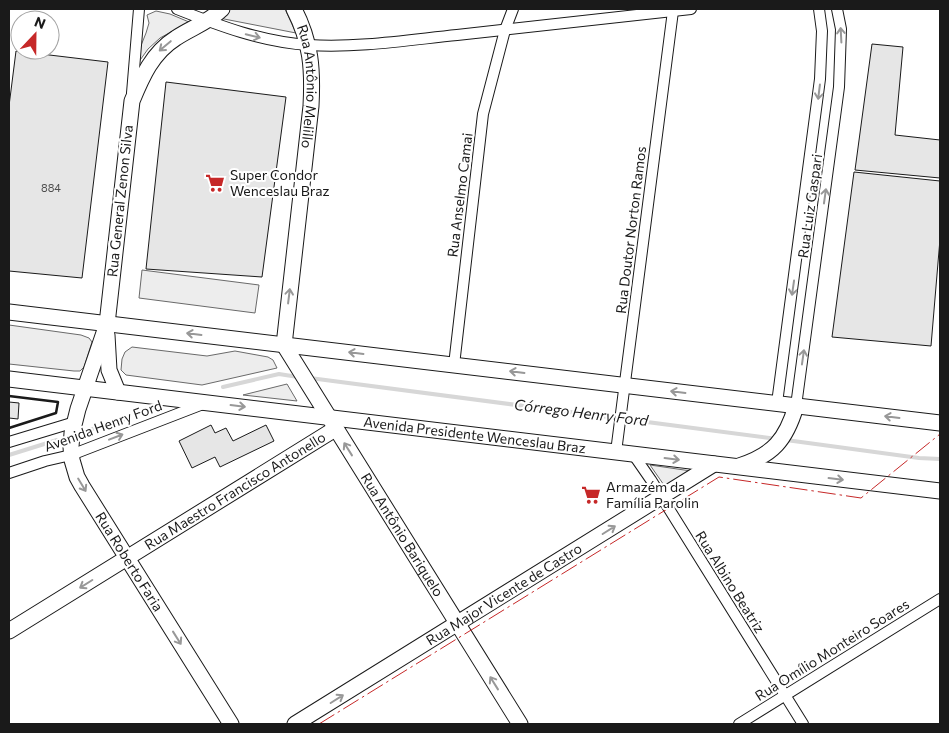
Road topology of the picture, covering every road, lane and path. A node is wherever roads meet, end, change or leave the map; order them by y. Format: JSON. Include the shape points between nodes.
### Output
{"nodes":[{"id":1,"x":140,"y":9,"type":"edge"},
{"id":2,"x":177,"y":9,"type":"edge"},
{"id":3,"x":222,"y":9,"type":"edge"},
{"id":4,"x":294,"y":9,"type":"edge"},
{"id":5,"x":514,"y":9,"type":"edge"},
{"id":6,"x":691,"y":9,"type":"edge"},
{"id":7,"x":819,"y":9,"type":"edge"},
{"id":8,"x":837,"y":9,"type":"edge"},
{"id":9,"x":673,"y":11,"type":"junction"},
{"id":10,"x":207,"y":21,"type":"junction"},
{"id":11,"x":504,"y":30,"type":"junction"},
{"id":12,"x":308,"y":45,"type":"junction"},
{"id":13,"x":132,"y":102,"type":"junction"},
{"id":14,"x":9,"y":312,"type":"edge"},
{"id":15,"x":107,"y":324,"type":"junction"},
{"id":16,"x":284,"y":345,"type":"junction"},
{"id":17,"x":454,"y":365,"type":"junction"},
{"id":18,"x":9,"y":379,"type":"edge"},
{"id":19,"x":85,"y":388,"type":"junction"},
{"id":20,"x":624,"y":391,"type":"junction"},
{"id":21,"x":118,"y":392,"type":"junction"},
{"id":22,"x":206,"y":402,"type":"junction"},
{"id":23,"x":778,"y":403,"type":"junction"},
{"id":24,"x":795,"y":409,"type":"junction"},
{"id":25,"x":75,"y":422,"type":"junction"},
{"id":26,"x":332,"y":423,"type":"junction"},
{"id":27,"x":940,"y":423,"type":"edge"},
{"id":28,"x":9,"y":442,"type":"edge"},
{"id":29,"x":616,"y":452,"type":"junction"},
{"id":30,"x":633,"y":454,"type":"junction"},
{"id":31,"x":71,"y":455,"type":"junction"},
{"id":32,"x":714,"y":464,"type":"junction"},
{"id":33,"x":738,"y":467,"type":"junction"},
{"id":34,"x":9,"y":473,"type":"edge"},
{"id":35,"x":940,"y":491,"type":"edge"},
{"id":36,"x":661,"y":497,"type":"junction"},
{"id":37,"x":127,"y":558,"type":"junction"},
{"id":38,"x":940,"y":600,"type":"edge"},
{"id":39,"x":457,"y":624,"type":"junction"},
{"id":40,"x":9,"y":631,"type":"edge"},
{"id":41,"x":786,"y":696,"type":"junction"},
{"id":42,"x":231,"y":724,"type":"edge"},
{"id":43,"x":295,"y":724,"type":"edge"},
{"id":44,"x":520,"y":724,"type":"edge"},
{"id":45,"x":739,"y":724,"type":"edge"},
{"id":46,"x":804,"y":724,"type":"edge"}],
"edges":[{"from":1,"to":13,"type":"street","name":"Rua General Zenon Silva"},
{"from":2,"to":10,"type":"street"},
{"from":3,"to":10,"type":"main road"},
{"from":4,"to":12,"type":"main road","name":"Rua Antônio Melillo"},
{"from":5,"to":11,"type":"street","name":"Rua Anselmo Camai"},
{"from":6,"to":9,"type":"street"},
{"from":7,"to":23,"type":"street","name":"Rua Luiz Gaspari","one_way":true,"via":[[822,31],[820,79]]},
{"from":24,"to":8,"type":"street","name":"Rua Luiz Gaspari","one_way":true,"via":[[839,87],[841,36]]},
{"from":9,"to":11,"type":"street"},
{"from":9,"to":20,"type":"street","name":"Rua Doutor Norton Ramos"},
{"from":10,"to":12,"type":"street","one_way":true,"via":[[252,36]]},
{"from":10,"to":13,"type":"main road","one_way":true,"via":[[176,38],[159,52],[142,78]]},
{"from":11,"to":12,"type":"street","via":[[382,43]]},
{"from":11,"to":17,"type":"street","name":"Rua Anselmo Camai","via":[[484,114]]},
{"from":16,"to":12,"type":"main road","name":"Rua Antônio Melillo","one_way":true,"via":[[311,106]]},
{"from":13,"to":15,"type":"main road","name":"Rua General Zenon Silva"},
{"from":14,"to":15,"type":"main road"},
{"from":16,"to":15,"type":"main road","one_way":true},
{"from":15,"to":19,"type":"main road","name":"Rua General Zenon Silva"},
{"from":15,"to":21,"type":"main road","via":[[109,370]]},
{"from":17,"to":16,"type":"main road","one_way":true},
{"from":16,"to":26,"type":"main road","name":"Rua Antônio Bariquelo"},
{"from":20,"to":17,"type":"main road","one_way":true},
{"from":18,"to":19,"type":"main road","name":"Avenida Presidente Wenceslau Braz"},
{"from":19,"to":21,"type":"main road","name":"Avenida Presidente Wenceslau Braz"},
{"from":19,"to":25,"type":"main road","name":"Rua Roberto Faria"},
{"from":23,"to":20,"type":"main road","one_way":true},
{"from":20,"to":29,"type":"street","name":"Rua Doutor Norton Ramos"},
{"from":21,"to":22,"type":"main road","name":"Avenida Presidente Wenceslau Braz"},
{"from":22,"to":26,"type":"main road","name":"Avenida Presidente Wenceslau Braz","one_way":true},
{"from":31,"to":22,"type":"street","name":"Avenida Henry Ford","one_way":true},
{"from":23,"to":24,"type":"main road"},
{"from":27,"to":24,"type":"main road","one_way":true},
{"from":24,"to":33,"type":"main road","via":[[786,433],[772,450]]},
{"from":25,"to":28,"type":"street","name":"Avenida Henry Ford"},
{"from":25,"to":31,"type":"main road","name":"Rua Roberto Faria"},
{"from":26,"to":29,"type":"main road","name":"Avenida Presidente Wenceslau Braz"},
{"from":26,"to":37,"type":"main road","name":"Rua Maestro Francisco Antonello"},
{"from":39,"to":26,"type":"main road","name":"Rua Antônio Bariquelo","one_way":true},
{"from":29,"to":30,"type":"main road","name":"Avenida Presidente Wenceslau Braz"},
{"from":30,"to":32,"type":"main road","name":"Avenida Presidente Wenceslau Braz","one_way":true},
{"from":30,"to":36,"type":"street","name":"Rua Albino Beatriz"},
{"from":31,"to":34,"type":"street","name":"Avenida Henry Ford"},
{"from":31,"to":37,"type":"main road","name":"Rua Roberto Faria","one_way":true,"via":[[77,477]]},
{"from":32,"to":33,"type":"main road","name":"Avenida Presidente Wenceslau Braz"},
{"from":32,"to":36,"type":"main road","name":"Rua Major Vicente de Castro"},
{"from":33,"to":35,"type":"main road","name":"Avenida Presidente Wenceslau Braz","one_way":true},
{"from":39,"to":36,"type":"main road","name":"Rua Major Vicente de Castro","one_way":true},
{"from":36,"to":41,"type":"street","name":"Rua Albino Beatriz"},
{"from":37,"to":40,"type":"main road","name":"Rua Maestro Francisco Antonello","one_way":true},
{"from":37,"to":42,"type":"main road","name":"Rua Roberto Faria","one_way":true},
{"from":38,"to":41,"type":"street","name":"Rua Omílio Monteiro Soares"},
{"from":43,"to":39,"type":"main road","name":"Rua Major Vicente de Castro","one_way":true},
{"from":44,"to":39,"type":"main road","name":"Rua Antônio Bariquelo","one_way":true},
{"from":41,"to":45,"type":"street","name":"Rua Omílio Monteiro Soares"},
{"from":41,"to":46,"type":"street","name":"Rua Albino Beatriz"}]}
